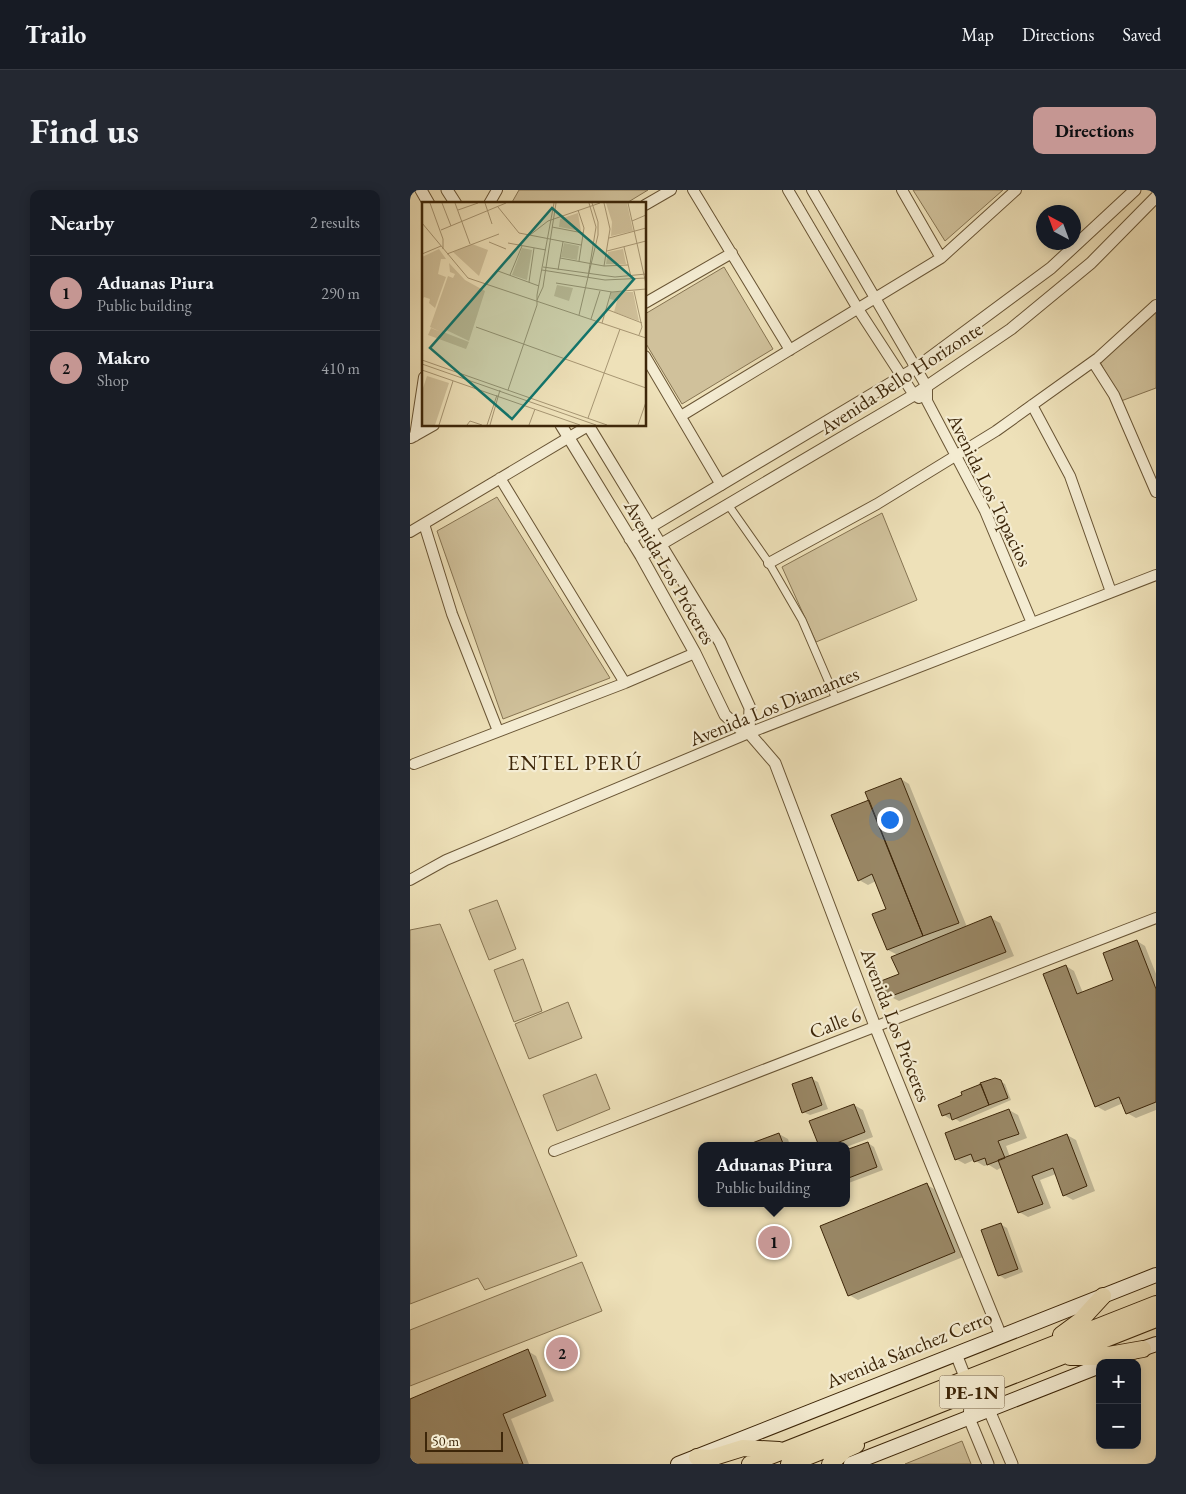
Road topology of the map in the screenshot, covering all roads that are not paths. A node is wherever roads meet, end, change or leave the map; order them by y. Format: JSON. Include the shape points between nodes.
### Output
{"nodes":[{"id":1,"x":421,"y":190,"type":"edge"},
{"id":2,"x":447,"y":190,"type":"edge"},
{"id":3,"x":497,"y":190,"type":"edge"},
{"id":4,"x":671,"y":190,"type":"edge"},
{"id":5,"x":693,"y":190,"type":"edge"},
{"id":6,"x":788,"y":190,"type":"edge"},
{"id":7,"x":812,"y":190,"type":"edge"},
{"id":8,"x":902,"y":190,"type":"edge"},
{"id":9,"x":1016,"y":190,"type":"edge"},
{"id":10,"x":1130,"y":192,"type":"edge"},
{"id":11,"x":1156,"y":197,"type":"edge"},
{"id":12,"x":428,"y":202,"type":"edge"},
{"id":13,"x":455,"y":202,"type":"edge"},
{"id":14,"x":490,"y":202,"type":"edge"},
{"id":15,"x":646,"y":204,"type":"edge"},
{"id":16,"x":732,"y":253,"type":"junction"},
{"id":17,"x":941,"y":258,"type":"junction"},
{"id":18,"x":877,"y":299,"type":"junction"},
{"id":19,"x":646,"y":302,"type":"edge"},
{"id":20,"x":1156,"y":305,"type":"edge"},
{"id":21,"x":858,"y":308,"type":"junction"},
{"id":22,"x":790,"y":350,"type":"junction"},
{"id":23,"x":646,"y":358,"type":"edge"},
{"id":24,"x":1093,"y":362,"type":"junction"},
{"id":25,"x":916,"y":368,"type":"junction"},
{"id":26,"x":902,"y":377,"type":"junction"},
{"id":27,"x":422,"y":387,"type":"edge"},
{"id":28,"x":927,"y":387,"type":"junction"},
{"id":29,"x":914,"y":395,"type":"junction"},
{"id":30,"x":927,"y":401,"type":"junction"},
{"id":31,"x":1032,"y":405,"type":"junction"},
{"id":32,"x":681,"y":416,"type":"junction"},
{"id":33,"x":432,"y":426,"type":"edge"},
{"id":34,"x":562,"y":426,"type":"edge"},
{"id":35,"x":587,"y":426,"type":"edge"},
{"id":36,"x":589,"y":426,"type":"edge"},
{"id":37,"x":412,"y":438,"type":"edge"},
{"id":38,"x":569,"y":438,"type":"junction"},
{"id":39,"x":956,"y":457,"type":"junction"},
{"id":40,"x":1152,"y":471,"type":"edge"},
{"id":41,"x":500,"y":478,"type":"junction"},
{"id":42,"x":721,"y":485,"type":"junction"},
{"id":43,"x":1156,"y":492,"type":"edge"},
{"id":44,"x":729,"y":506,"type":"junction"},
{"id":45,"x":424,"y":524,"type":"junction"},
{"id":46,"x":650,"y":528,"type":"junction"},
{"id":47,"x":410,"y":532,"type":"edge"},
{"id":48,"x":630,"y":538,"type":"junction"},
{"id":49,"x":660,"y":545,"type":"junction"},
{"id":50,"x":641,"y":556,"type":"junction"},
{"id":51,"x":769,"y":562,"type":"junction"},
{"id":52,"x":1156,"y":575,"type":"edge"},
{"id":53,"x":1111,"y":592,"type":"junction"},
{"id":54,"x":1032,"y":623,"type":"junction"},
{"id":55,"x":695,"y":653,"type":"junction"},
{"id":56,"x":625,"y":682,"type":"junction"},
{"id":57,"x":836,"y":699,"type":"junction"},
{"id":58,"x":498,"y":732,"type":"junction"},
{"id":59,"x":749,"y":733,"type":"junction"},
{"id":60,"x":414,"y":764,"type":"dead end"},
{"id":61,"x":410,"y":880,"type":"edge"},
{"id":62,"x":1156,"y":918,"type":"edge"},
{"id":63,"x":875,"y":1026,"type":"junction"},
{"id":64,"x":554,"y":1151,"type":"dead end"},
{"id":65,"x":1156,"y":1274,"type":"edge"},
{"id":66,"x":1103,"y":1296,"type":"junction"},
{"id":67,"x":1156,"y":1304,"type":"edge"},
{"id":68,"x":1156,"y":1319,"type":"edge"},
{"id":69,"x":1001,"y":1336,"type":"junction"},
{"id":70,"x":1149,"y":1346,"type":"edge"},
{"id":71,"x":1036,"y":1351,"type":"junction"},
{"id":72,"x":956,"y":1354,"type":"junction"},
{"id":73,"x":1060,"y":1357,"type":"junction"},
{"id":74,"x":1117,"y":1359,"type":"edge"},
{"id":75,"x":1096,"y":1368,"type":"edge"},
{"id":76,"x":969,"y":1386,"type":"junction"},
{"id":77,"x":989,"y":1410,"type":"junction"},
{"id":78,"x":969,"y":1418,"type":"junction"},
{"id":79,"x":883,"y":1427,"type":"junction"},
{"id":80,"x":697,"y":1457,"type":"junction"},
{"id":81,"x":786,"y":1457,"type":"edge"},
{"id":82,"x":678,"y":1464,"type":"edge"},
{"id":83,"x":750,"y":1464,"type":"edge"},
{"id":84,"x":830,"y":1464,"type":"edge"},
{"id":85,"x":852,"y":1464,"type":"edge"},
{"id":86,"x":988,"y":1464,"type":"edge"},
{"id":87,"x":1012,"y":1464,"type":"edge"}],
"edges":[{"from":1,"to":12,"type":"street"},
{"from":2,"to":13,"type":"street"},
{"from":3,"to":14,"type":"street"},
{"from":4,"to":15,"type":"street"},
{"from":5,"to":16,"type":"street"},
{"from":6,"to":21,"type":"street"},
{"from":7,"to":18,"type":"street"},
{"from":8,"to":17,"type":"street"},
{"from":9,"to":17,"type":"street"},
{"from":10,"to":25,"type":"street","name":"Avenida Bello Horizonte","via":[[1051,268]]},
{"from":11,"to":28,"type":"street","name":"Avenida Bello Horizonte","via":[[1084,269],[1011,329]]},
{"from":16,"to":19,"type":"street"},
{"from":16,"to":22,"type":"street"},
{"from":17,"to":18,"type":"street"},
{"from":18,"to":21,"type":"street"},
{"from":18,"to":25,"type":"street"},
{"from":20,"to":24,"type":"street"},
{"from":21,"to":22,"type":"street"},
{"from":21,"to":26,"type":"street"},
{"from":22,"to":32,"type":"street"},
{"from":23,"to":32,"type":"street"},
{"from":24,"to":31,"type":"street"},
{"from":24,"to":40,"type":"street"},
{"from":25,"to":26,"type":"street","name":"Avenida Bello Horizonte"},
{"from":25,"to":28,"type":"street"},
{"from":26,"to":29,"type":"street"},
{"from":26,"to":42,"type":"street","name":"Avenida Bello Horizonte"},
{"from":27,"to":37,"type":"street"},
{"from":28,"to":29,"type":"street","name":"Avenida Bello Horizonte"},
{"from":28,"to":30,"type":"street","name":"Avenida Los Topacios"},
{"from":29,"to":30,"type":"street","name":"Avenida Los Topacios"},
{"from":29,"to":44,"type":"street","name":"Avenida Bello Horizonte"},
{"from":30,"to":39,"type":"street","name":"Avenida Los Topacios"},
{"from":31,"to":39,"type":"street"},
{"from":31,"to":53,"type":"street","via":[[1070,476]]},
{"from":32,"to":42,"type":"street"},
{"from":33,"to":37,"type":"street"},
{"from":34,"to":38,"type":"street","name":"Avenida Los Próceres"},
{"from":35,"to":38,"type":"street"},
{"from":36,"to":46,"type":"street","name":"Avenida Los Próceres"},
{"from":38,"to":41,"type":"street"},
{"from":38,"to":48,"type":"street","name":"Avenida Los Próceres"},
{"from":39,"to":51,"type":"street"},
{"from":39,"to":54,"type":"street","name":"Avenida Los Topacios","via":[[986,511]]},
{"from":40,"to":43,"type":"street"},
{"from":41,"to":45,"type":"street"},
{"from":41,"to":56,"type":"street"},
{"from":42,"to":46,"type":"street","name":"Avenida Bello Horizonte"},
{"from":44,"to":49,"type":"street","name":"Avenida Bello Horizonte"},
{"from":44,"to":51,"type":"street"},
{"from":45,"to":47,"type":"street"},
{"from":45,"to":58,"type":"street","via":[[452,614]]},
{"from":46,"to":48,"type":"street","name":"Avenida Bello Horizonte"},
{"from":46,"to":49,"type":"street","name":"Avenida Los Próceres"},
{"from":48,"to":50,"type":"street","name":"Avenida Los Próceres"},
{"from":49,"to":50,"type":"street","name":"Avenida Bello Horizonte"},
{"from":49,"to":59,"type":"street","name":"Avenida Los Próceres","via":[[720,642],[750,708]]},
{"from":50,"to":55,"type":"street","name":"Avenida Los Próceres"},
{"from":51,"to":57,"type":"street","via":[[802,620]]},
{"from":52,"to":53,"type":"street","name":"Avenida Los Diamantes"},
{"from":53,"to":54,"type":"street","name":"Avenida Los Diamantes"},
{"from":54,"to":57,"type":"street","name":"Avenida Los Diamantes"},
{"from":55,"to":56,"type":"street"},
{"from":55,"to":59,"type":"street","name":"Avenida Los Próceres","via":[[725,715],[738,728]]},
{"from":56,"to":58,"type":"street"},
{"from":57,"to":59,"type":"street","name":"Avenida Los Diamantes"},
{"from":58,"to":60,"type":"street"},
{"from":59,"to":61,"type":"street","name":"Avenida Los Diamantes","via":[[446,860]]},
{"from":59,"to":63,"type":"street","name":"Avenida Los Próceres","via":[[775,763]]},
{"from":62,"to":63,"type":"street","name":"Calle 6"},
{"from":63,"to":64,"type":"street","name":"Calle 6"},
{"from":63,"to":69,"type":"street","name":"Avenida Los Próceres"},
{"from":65,"to":66,"type":"main road","name":"Avenida Sánchez Cerro"},
{"from":66,"to":69,"type":"main road","name":"Avenida Sánchez Cerro"},
{"from":66,"to":71,"type":"highway","via":[[1080,1321]]},
{"from":67,"to":71,"type":"highway","number":"PE-1N"},
{"from":68,"to":73,"type":"highway","number":"PE-1N"},
{"from":69,"to":72,"type":"main road","name":"Avenida Sánchez Cerro"},
{"from":70,"to":73,"type":"highway","via":[[1097,1357]]},
{"from":70,"to":74,"type":"main road"},
{"from":71,"to":76,"type":"highway","number":"PE-1N"},
{"from":72,"to":76,"type":"street"},
{"from":72,"to":80,"type":"main road","name":"Avenida Sánchez Cerro"},
{"from":73,"to":76,"type":"highway","number":"PE-1N"},
{"from":75,"to":77,"type":"main road"},
{"from":76,"to":77,"type":"street"},
{"from":76,"to":78,"type":"street"},
{"from":76,"to":79,"type":"highway","number":"PE-1N"},
{"from":76,"to":81,"type":"highway","number":"PE-1N"},
{"from":77,"to":78,"type":"main road"},
{"from":77,"to":87,"type":"street"},
{"from":78,"to":85,"type":"main road"},
{"from":78,"to":86,"type":"street"},
{"from":79,"to":81,"type":"highway","number":"PE-1N"},
{"from":79,"to":84,"type":"highway","via":[[870,1439],[845,1450]]},
{"from":80,"to":81,"type":"highway","via":[[711,1458],[743,1448]]},
{"from":80,"to":82,"type":"main road","name":"Avenida Sánchez Cerro"},
{"from":81,"to":83,"type":"highway","number":"PE-1N"}]}
